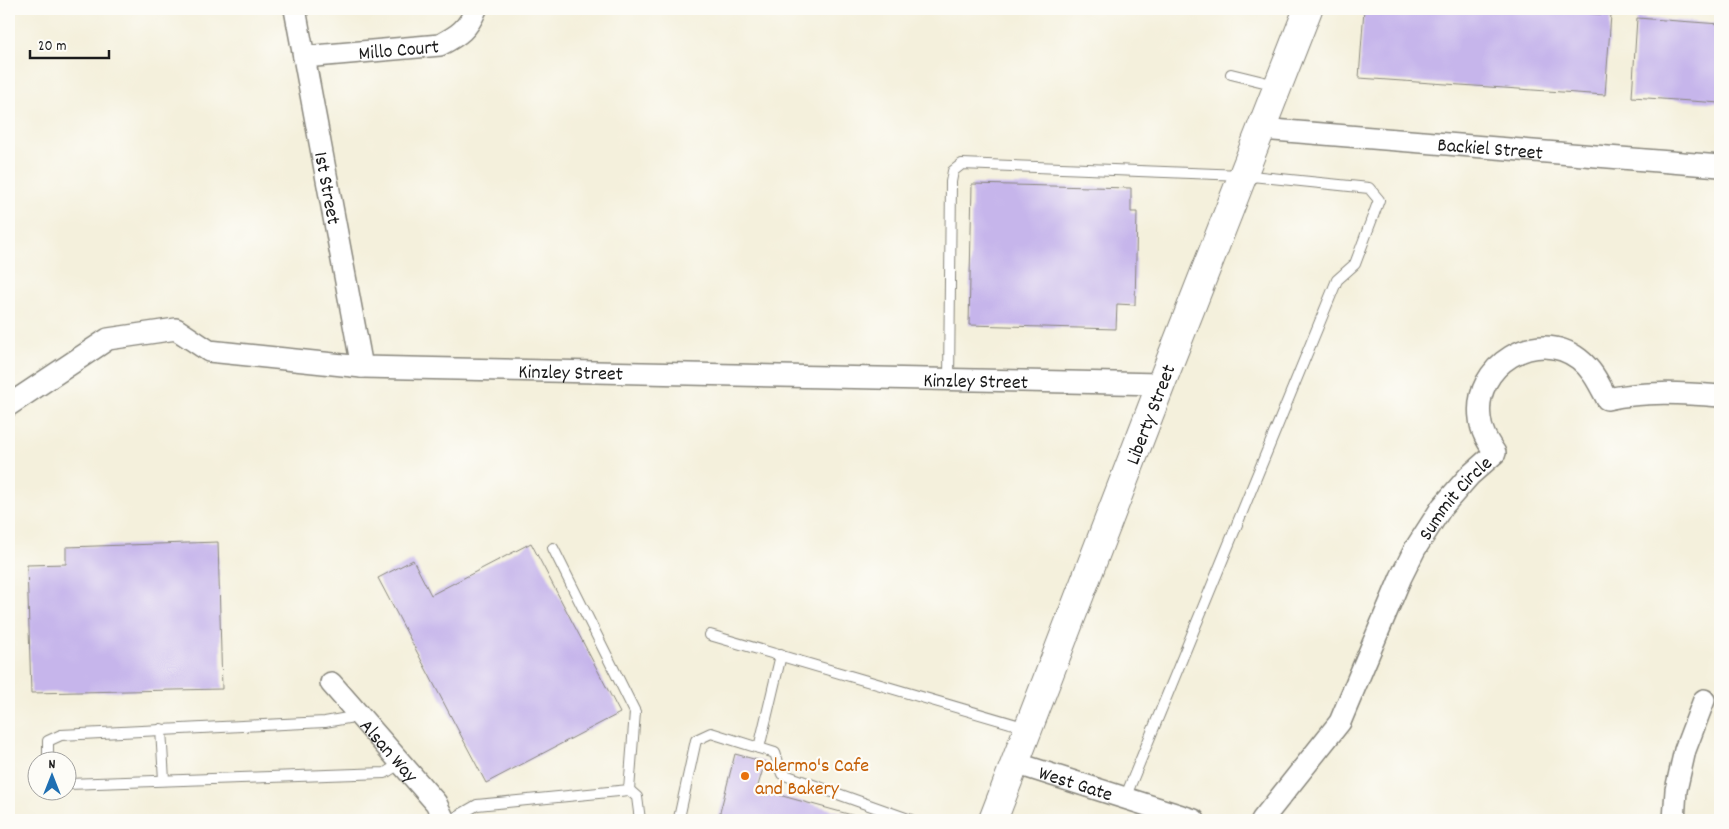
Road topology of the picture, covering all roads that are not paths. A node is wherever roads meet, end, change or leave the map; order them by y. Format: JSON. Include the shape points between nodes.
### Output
{"nodes":[{"id":1,"x":295,"y":9,"type":"edge"},
{"id":2,"x":476,"y":9,"type":"edge"},
{"id":3,"x":1308,"y":9,"type":"edge"},
{"id":4,"x":304,"y":57,"type":"junction"},
{"id":5,"x":1231,"y":74,"type":"dead end"},
{"id":6,"x":1277,"y":86,"type":"junction"},
{"id":7,"x":1260,"y":129,"type":"junction"},
{"id":8,"x":1720,"y":166,"type":"edge"},
{"id":9,"x":1242,"y":176,"type":"junction"},
{"id":10,"x":362,"y":367,"type":"junction"},
{"id":11,"x":948,"y":380,"type":"junction"},
{"id":12,"x":1161,"y":384,"type":"junction"},
{"id":13,"x":1720,"y":396,"type":"edge"},
{"id":14,"x":9,"y":404,"type":"edge"},
{"id":15,"x":553,"y":548,"type":"dead end"},
{"id":16,"x":710,"y":635,"type":"dead end"},
{"id":17,"x":780,"y":655,"type":"junction"},
{"id":18,"x":331,"y":683,"type":"dead end"},
{"id":19,"x":1704,"y":700,"type":"dead end"},
{"id":20,"x":360,"y":716,"type":"junction"},
{"id":21,"x":1028,"y":728,"type":"junction"},
{"id":22,"x":161,"y":729,"type":"junction"},
{"id":23,"x":759,"y":748,"type":"junction"},
{"id":24,"x":48,"y":752,"type":"edge"},
{"id":25,"x":401,"y":763,"type":"junction"},
{"id":26,"x":1015,"y":763,"type":"junction"},
{"id":27,"x":164,"y":780,"type":"junction"},
{"id":28,"x":78,"y":784,"type":"edge"},
{"id":29,"x":629,"y":790,"type":"junction"},
{"id":30,"x":1125,"y":798,"type":"junction"},
{"id":31,"x":444,"y":820,"type":"edge"},
{"id":32,"x":451,"y":820,"type":"edge"},
{"id":33,"x":640,"y":820,"type":"edge"},
{"id":34,"x":680,"y":820,"type":"edge"},
{"id":35,"x":911,"y":820,"type":"edge"},
{"id":36,"x":993,"y":820,"type":"edge"},
{"id":37,"x":1194,"y":820,"type":"edge"},
{"id":38,"x":1262,"y":820,"type":"edge"},
{"id":39,"x":1674,"y":820,"type":"edge"}],
"edges":[{"from":1,"to":4,"type":"street","name":"1st Street"},
{"from":2,"to":4,"type":"street","name":"Millo Court","via":[[458,36],[440,45]]},
{"from":3,"to":6,"type":"main road","name":"Liberty Street"},
{"from":4,"to":10,"type":"street","name":"1st Street"},
{"from":5,"to":6,"type":"lane"},
{"from":6,"to":7,"type":"main road","name":"Liberty Street"},
{"from":7,"to":8,"type":"street","name":"Backiel Street"},
{"from":7,"to":9,"type":"main road","name":"Liberty Street"},
{"from":9,"to":11,"type":"lane","via":[[962,164],[953,171],[951,182]]},
{"from":9,"to":12,"type":"main road","name":"Liberty Street"},
{"from":9,"to":30,"type":"lane","via":[[1368,188],[1379,200],[1355,264],[1336,280]]},
{"from":10,"to":11,"type":"street","name":"Kinzley Street"},
{"from":10,"to":14,"type":"street","name":"Kinzley Street","via":[[209,352],[176,329],[108,339]]},
{"from":11,"to":12,"type":"street","name":"Kinzley Street"},
{"from":12,"to":21,"type":"main road","name":"Liberty Street"},
{"from":13,"to":38,"type":"street","name":"Summit Circle","via":[[1668,392],[1607,399],[1592,372],[1578,358],[1559,349],[1521,351],[1502,362],[1489,376],[1481,395],[1479,418],[1484,436],[1495,453],[1442,507],[1415,549],[1340,722]]},
{"from":15,"to":29,"type":"lane","via":[[635,712]]},
{"from":16,"to":17,"type":"lane"},
{"from":17,"to":21,"type":"lane"},
{"from":17,"to":23,"type":"lane"},
{"from":18,"to":20,"type":"street","name":"Alsan Way"},
{"from":19,"to":39,"type":"street","via":[[1685,750],[1676,790]]},
{"from":20,"to":22,"type":"lane","via":[[325,722]]},
{"from":20,"to":25,"type":"street","name":"Alsan Way"},
{"from":21,"to":26,"type":"main road","name":"Liberty Street"},
{"from":22,"to":24,"type":"lane","via":[[61,735],[48,741]]},
{"from":22,"to":27,"type":"lane"},
{"from":23,"to":34,"type":"lane","via":[[711,733],[696,740]]},
{"from":23,"to":35,"type":"lane","via":[[775,754],[782,774]]},
{"from":25,"to":27,"type":"lane","via":[[385,773]]},
{"from":25,"to":31,"type":"street","name":"Alsan Way","via":[[436,804]]},
{"from":26,"to":30,"type":"street","name":"West Gate"},
{"from":26,"to":36,"type":"main road","name":"Liberty Street"},
{"from":27,"to":28,"type":"lane"},
{"from":29,"to":32,"type":"lane","via":[[477,805]]},
{"from":29,"to":33,"type":"lane","via":[[637,797]]},
{"from":30,"to":37,"type":"street","name":"West Gate"}]}
